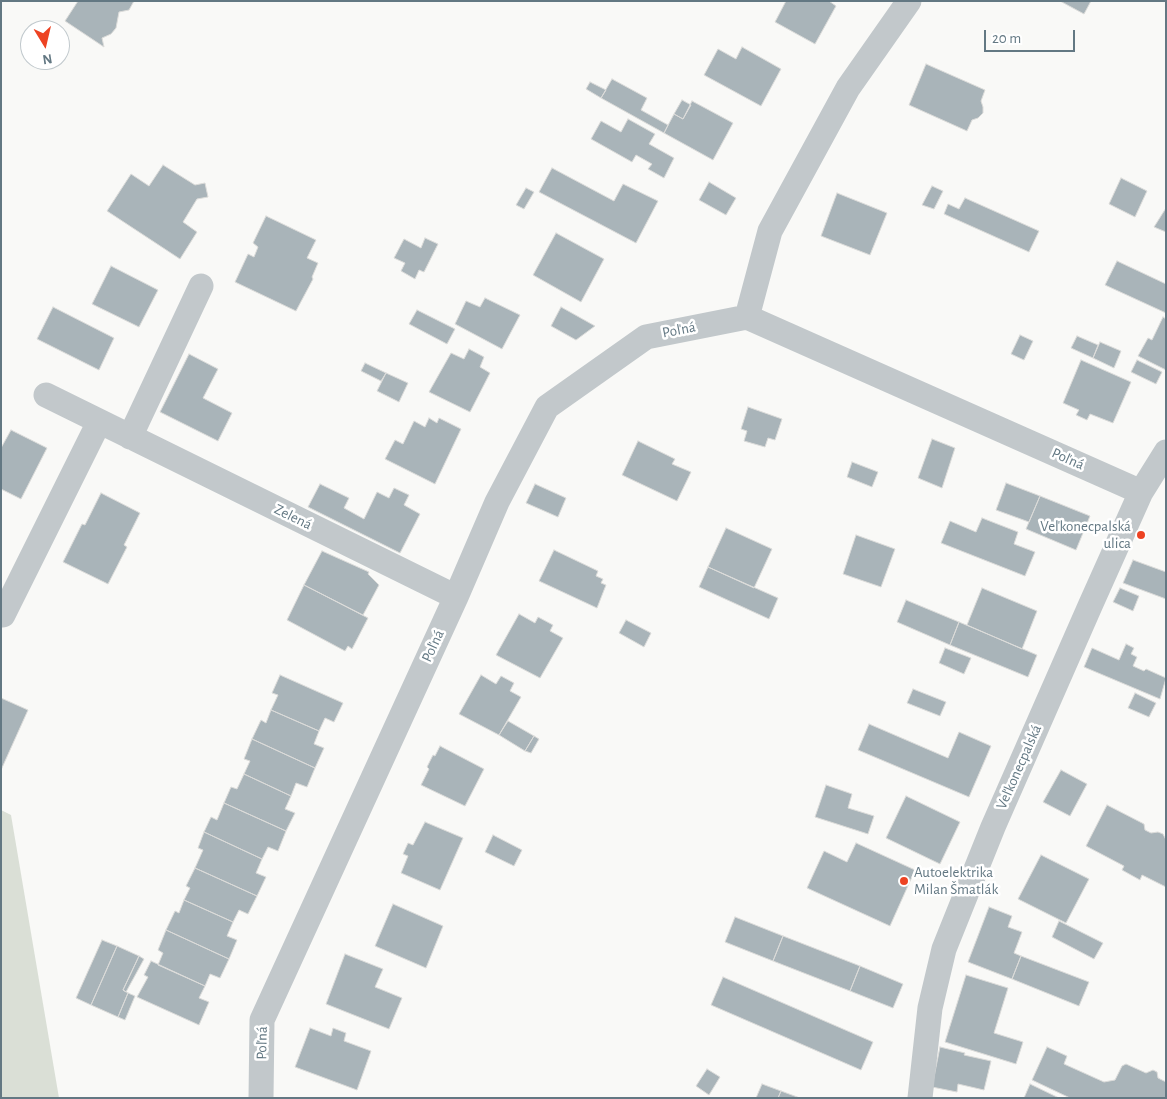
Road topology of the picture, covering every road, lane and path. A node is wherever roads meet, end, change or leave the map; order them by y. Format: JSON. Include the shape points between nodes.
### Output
{"nodes":[{"id":1,"x":909,"y":1,"type":"edge"},
{"id":2,"x":201,"y":286,"type":"dead end"},
{"id":3,"x":748,"y":317,"type":"junction"},
{"id":4,"x":46,"y":396,"type":"dead end"},
{"id":5,"x":100,"y":422,"type":"junction"},
{"id":6,"x":130,"y":437,"type":"junction"},
{"id":7,"x":1166,"y":452,"type":"edge"},
{"id":8,"x":1141,"y":492,"type":"junction"},
{"id":9,"x":456,"y":596,"type":"junction"},
{"id":10,"x":3,"y":614,"type":"dead end"},
{"id":11,"x":261,"y":1098,"type":"edge"},
{"id":12,"x":920,"y":1098,"type":"edge"}],
"edges":[{"from":1,"to":3,"type":"street","via":[[848,88],[770,231]]},
{"from":2,"to":6,"type":"street"},
{"from":3,"to":8,"type":"street","name":"Poľná"},
{"from":3,"to":9,"type":"street","name":"Poľná","via":[[646,337],[547,407],[497,502]]},
{"from":4,"to":5,"type":"street","name":"Zelená"},
{"from":5,"to":6,"type":"street","name":"Zelená"},
{"from":5,"to":10,"type":"street"},
{"from":6,"to":9,"type":"street","name":"Zelená"},
{"from":7,"to":8,"type":"street","name":"Veľkonecpalská"},
{"from":8,"to":12,"type":"street","name":"Veľkonecpalská","via":[[993,827],[944,949],[930,1008]]},
{"from":9,"to":11,"type":"street","name":"Poľná","via":[[262,1020]]}]}
